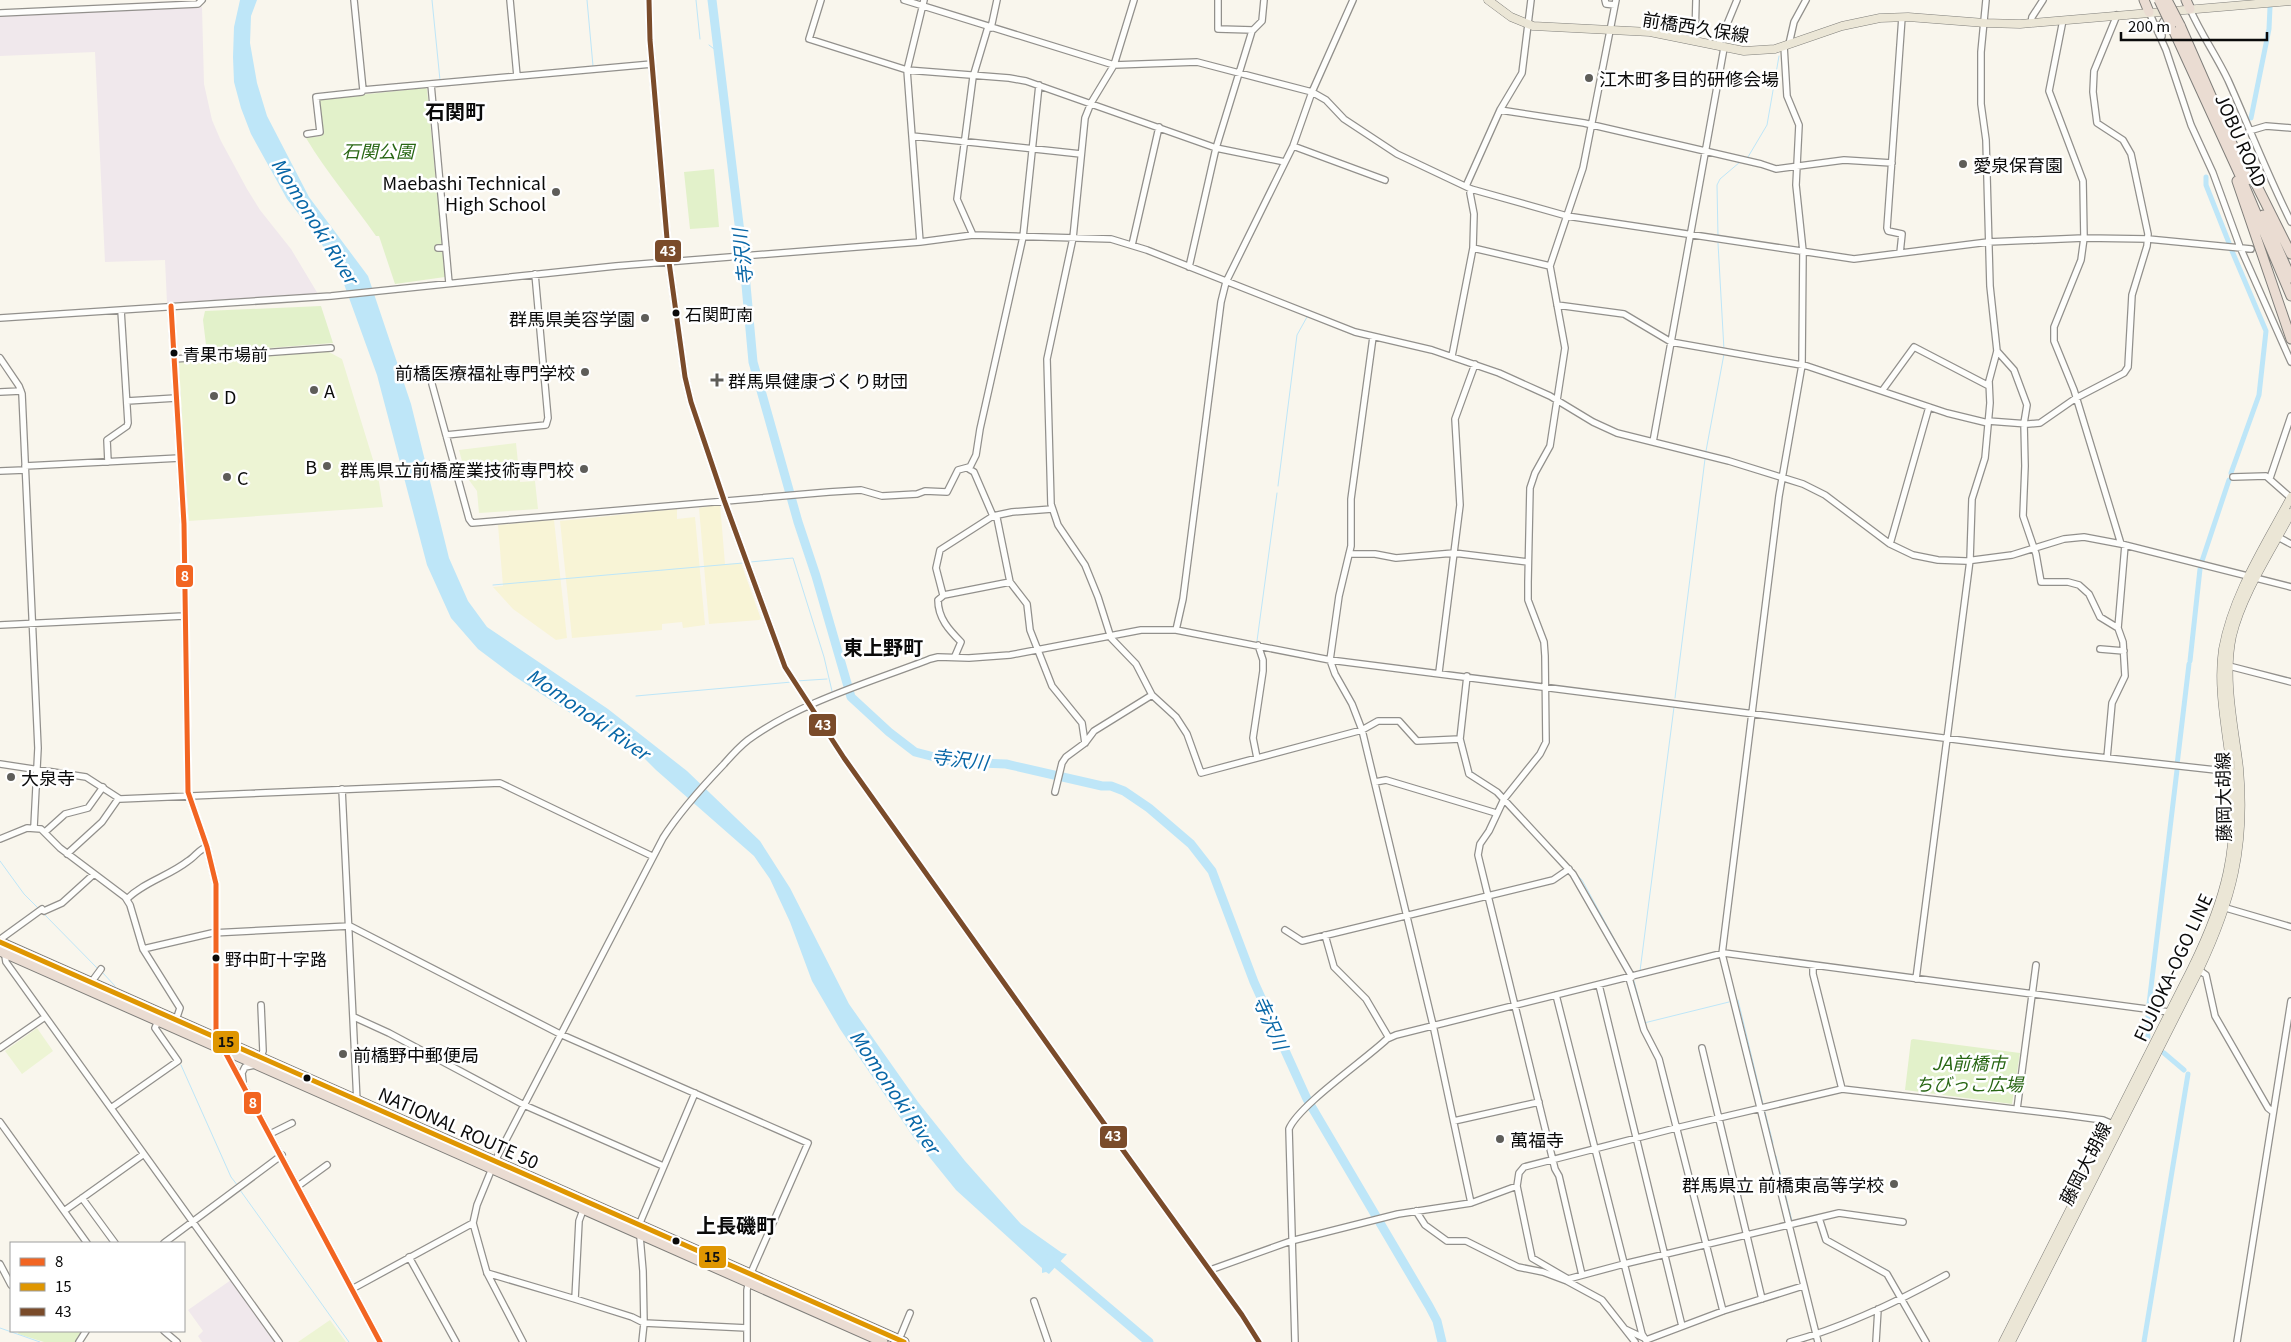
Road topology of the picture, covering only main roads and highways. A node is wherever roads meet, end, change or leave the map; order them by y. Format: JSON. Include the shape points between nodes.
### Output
{"nodes":[{"id":1,"x":1488,"y":0,"type":"edge"},
{"id":2,"x":2144,"y":0,"type":"edge"},
{"id":3,"x":2159,"y":0,"type":"edge"},
{"id":4,"x":2167,"y":0,"type":"edge"},
{"id":5,"x":2177,"y":0,"type":"edge"},
{"id":6,"x":2291,"y":1,"type":"edge"},
{"id":7,"x":2188,"y":4,"type":"edge"},
{"id":8,"x":2170,"y":11,"type":"junction"},
{"id":9,"x":2149,"y":12,"type":"junction"},
{"id":10,"x":2176,"y":25,"type":"junction"},
{"id":11,"x":2227,"y":130,"type":"junction"},
{"id":12,"x":2227,"y":146,"type":"junction"},
{"id":13,"x":2291,"y":254,"type":"edge"},
{"id":14,"x":2291,"y":278,"type":"edge"},
{"id":15,"x":2291,"y":296,"type":"edge"},
{"id":16,"x":2291,"y":339,"type":"edge"},
{"id":17,"x":2291,"y":497,"type":"edge"},
{"id":18,"x":2291,"y":513,"type":"edge"},
{"id":19,"x":2253,"y":576,"type":"junction"},
{"id":20,"x":2235,"y":772,"type":"junction"},
{"id":21,"x":1,"y":947,"type":"edge"},
{"id":22,"x":259,"y":1061,"type":"junction"},
{"id":23,"x":2116,"y":1126,"type":"junction"},
{"id":24,"x":494,"y":1165,"type":"junction"},
{"id":25,"x":639,"y":1229,"type":"junction"},
{"id":26,"x":749,"y":1279,"type":"junction"},
{"id":27,"x":900,"y":1341,"type":"edge"},
{"id":28,"x":883,"y":1342,"type":"edge"},
{"id":29,"x":2003,"y":1342,"type":"edge"},
{"id":30,"x":2011,"y":1342,"type":"edge"}],
"edges":[{"from":1,"to":9,"type":"main road","name":"前橋西久保線","via":[[1527,25],[1547,29],[1657,33],[1756,51],[1786,45],[1852,23],[1902,17],[2031,23]]},
{"from":2,"to":9,"type":"highway"},
{"from":3,"to":10,"type":"highway","name":"JOBU ROAD","bridge":true},
{"from":4,"to":10,"type":"highway","name":"JOBU ROAD","bridge":true},
{"from":5,"to":8,"type":"highway"},
{"from":6,"to":7,"type":"main road","name":"前橋西久保線"},
{"from":7,"to":8,"type":"main road","name":"前橋西久保線"},
{"from":8,"to":9,"type":"main road","name":"前橋西久保線"},
{"from":10,"to":11,"type":"highway","name":"JOBU ROAD"},
{"from":10,"to":12,"type":"highway","name":"JOBU ROAD"},
{"from":11,"to":13,"type":"highway"},
{"from":11,"to":14,"type":"highway","name":"JOBU ROAD"},
{"from":12,"to":15,"type":"highway","name":"JOBU ROAD"},
{"from":12,"to":16,"type":"highway"},
{"from":17,"to":19,"type":"main road","name":"FUJIOKA-OGO LINE"},
{"from":18,"to":19,"type":"main road","name":"藤岡大胡線"},
{"from":19,"to":20,"type":"main road","name":"藤岡大胡線","via":[[2236,622],[2229,666]]},
{"from":19,"to":20,"type":"main road","name":"FUJIOKA-OGO LINE","via":[[2229,622],[2222,666]]},
{"from":20,"to":23,"type":"main road","name":"FUJIOKA-OGO LINE","via":[[2234,824],[2225,886],[2212,926]]},
{"from":20,"to":23,"type":"main road","name":"藤岡大胡線","via":[[2241,799],[2239,842],[2226,908],[2199,970]]},
{"from":21,"to":22,"type":"highway","name":"NATIONAL ROUTE 50","via":[[217,1038]]},
{"from":21,"to":22,"type":"highway","name":"NATIONAL ROUTE 50","via":[[83,988],[225,1050]]},
{"from":22,"to":24,"type":"highway","name":"NATIONAL ROUTE 50"},
{"from":23,"to":29,"type":"main road","name":"FUJIOKA-OGO LINE"},
{"from":23,"to":30,"type":"main road","name":"藤岡大胡線"},
{"from":24,"to":25,"type":"highway","name":"NATIONAL ROUTE 50"},
{"from":24,"to":25,"type":"highway","name":"NATIONAL ROUTE 50","via":[[583,1210]]},
{"from":25,"to":26,"type":"highway","name":"NATIONAL ROUTE 50"},
{"from":26,"to":27,"type":"highway","name":"NATIONAL ROUTE 50"},
{"from":26,"to":28,"type":"highway","name":"NATIONAL ROUTE 50"}]}
